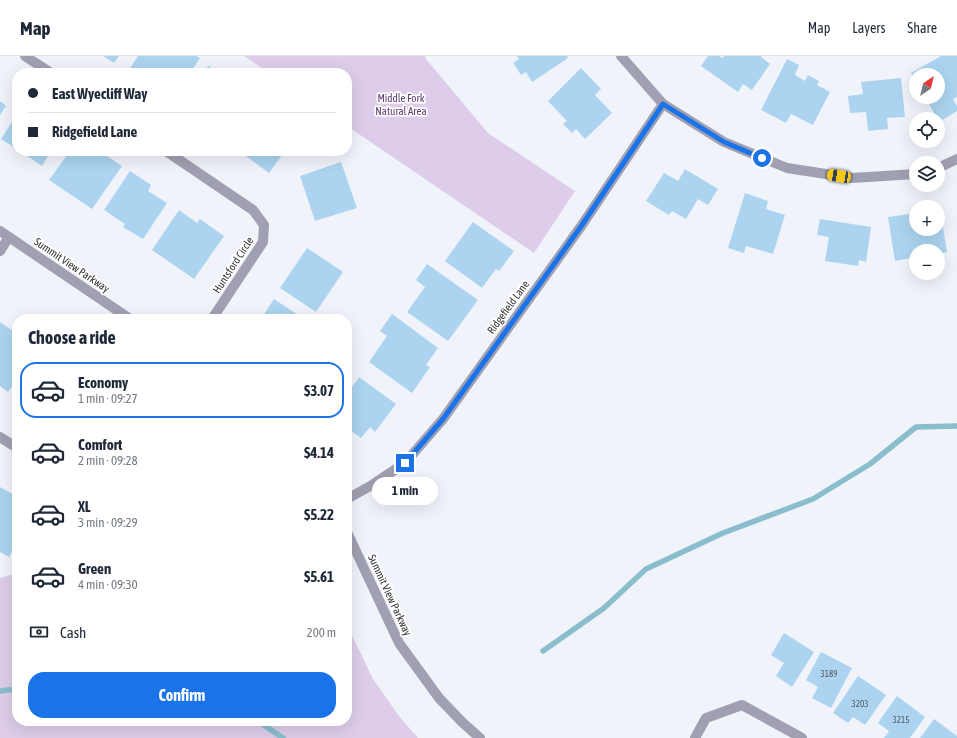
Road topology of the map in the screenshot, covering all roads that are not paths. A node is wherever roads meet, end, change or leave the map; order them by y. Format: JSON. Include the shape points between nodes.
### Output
{"nodes":[{"id":1,"x":25,"y":56,"type":"edge"},
{"id":2,"x":620,"y":56,"type":"edge"},
{"id":3,"x":43,"y":68,"type":"edge"},
{"id":4,"x":663,"y":104,"type":"junction"},
{"id":5,"x":173,"y":156,"type":"edge"},
{"id":6,"x":957,"y":159,"type":"edge"},
{"id":7,"x":945,"y":165,"type":"edge"},
{"id":8,"x":909,"y":174,"type":"edge"},
{"id":9,"x":0,"y":231,"type":"edge"},
{"id":10,"x":10,"y":237,"type":"junction"},
{"id":11,"x":0,"y":251,"type":"edge"},
{"id":12,"x":123,"y":314,"type":"edge"},
{"id":13,"x":215,"y":314,"type":"edge"},
{"id":14,"x":0,"y":437,"type":"edge"},
{"id":15,"x":12,"y":445,"type":"edge"},
{"id":16,"x":352,"y":496,"type":"edge"},
{"id":17,"x":352,"y":543,"type":"edge"},
{"id":18,"x":480,"y":738,"type":"edge"},
{"id":19,"x":695,"y":738,"type":"edge"},
{"id":20,"x":802,"y":738,"type":"edge"}],
"edges":[{"from":1,"to":3,"type":"street"},
{"from":2,"to":4,"type":"street"},
{"from":4,"to":8,"type":"street","via":[[724,142],[787,168],[852,178]]},
{"from":4,"to":16,"type":"street","name":"Ridgefield Lane","via":[[582,225],[443,419],[405,463]]},
{"from":5,"to":13,"type":"street","name":"Huntsford Circle","via":[[253,210],[264,224],[263,242]]},
{"from":6,"to":7,"type":"street"},
{"from":9,"to":10,"type":"street","name":"Summit View Parkway"},
{"from":10,"to":11,"type":"street"},
{"from":10,"to":12,"type":"street","name":"Summit View Parkway"},
{"from":14,"to":15,"type":"street"},
{"from":17,"to":18,"type":"street","name":"Summit View Parkway","via":[[399,643],[439,698]]},
{"from":19,"to":20,"type":"street","via":[[706,718],[742,705]]}]}
